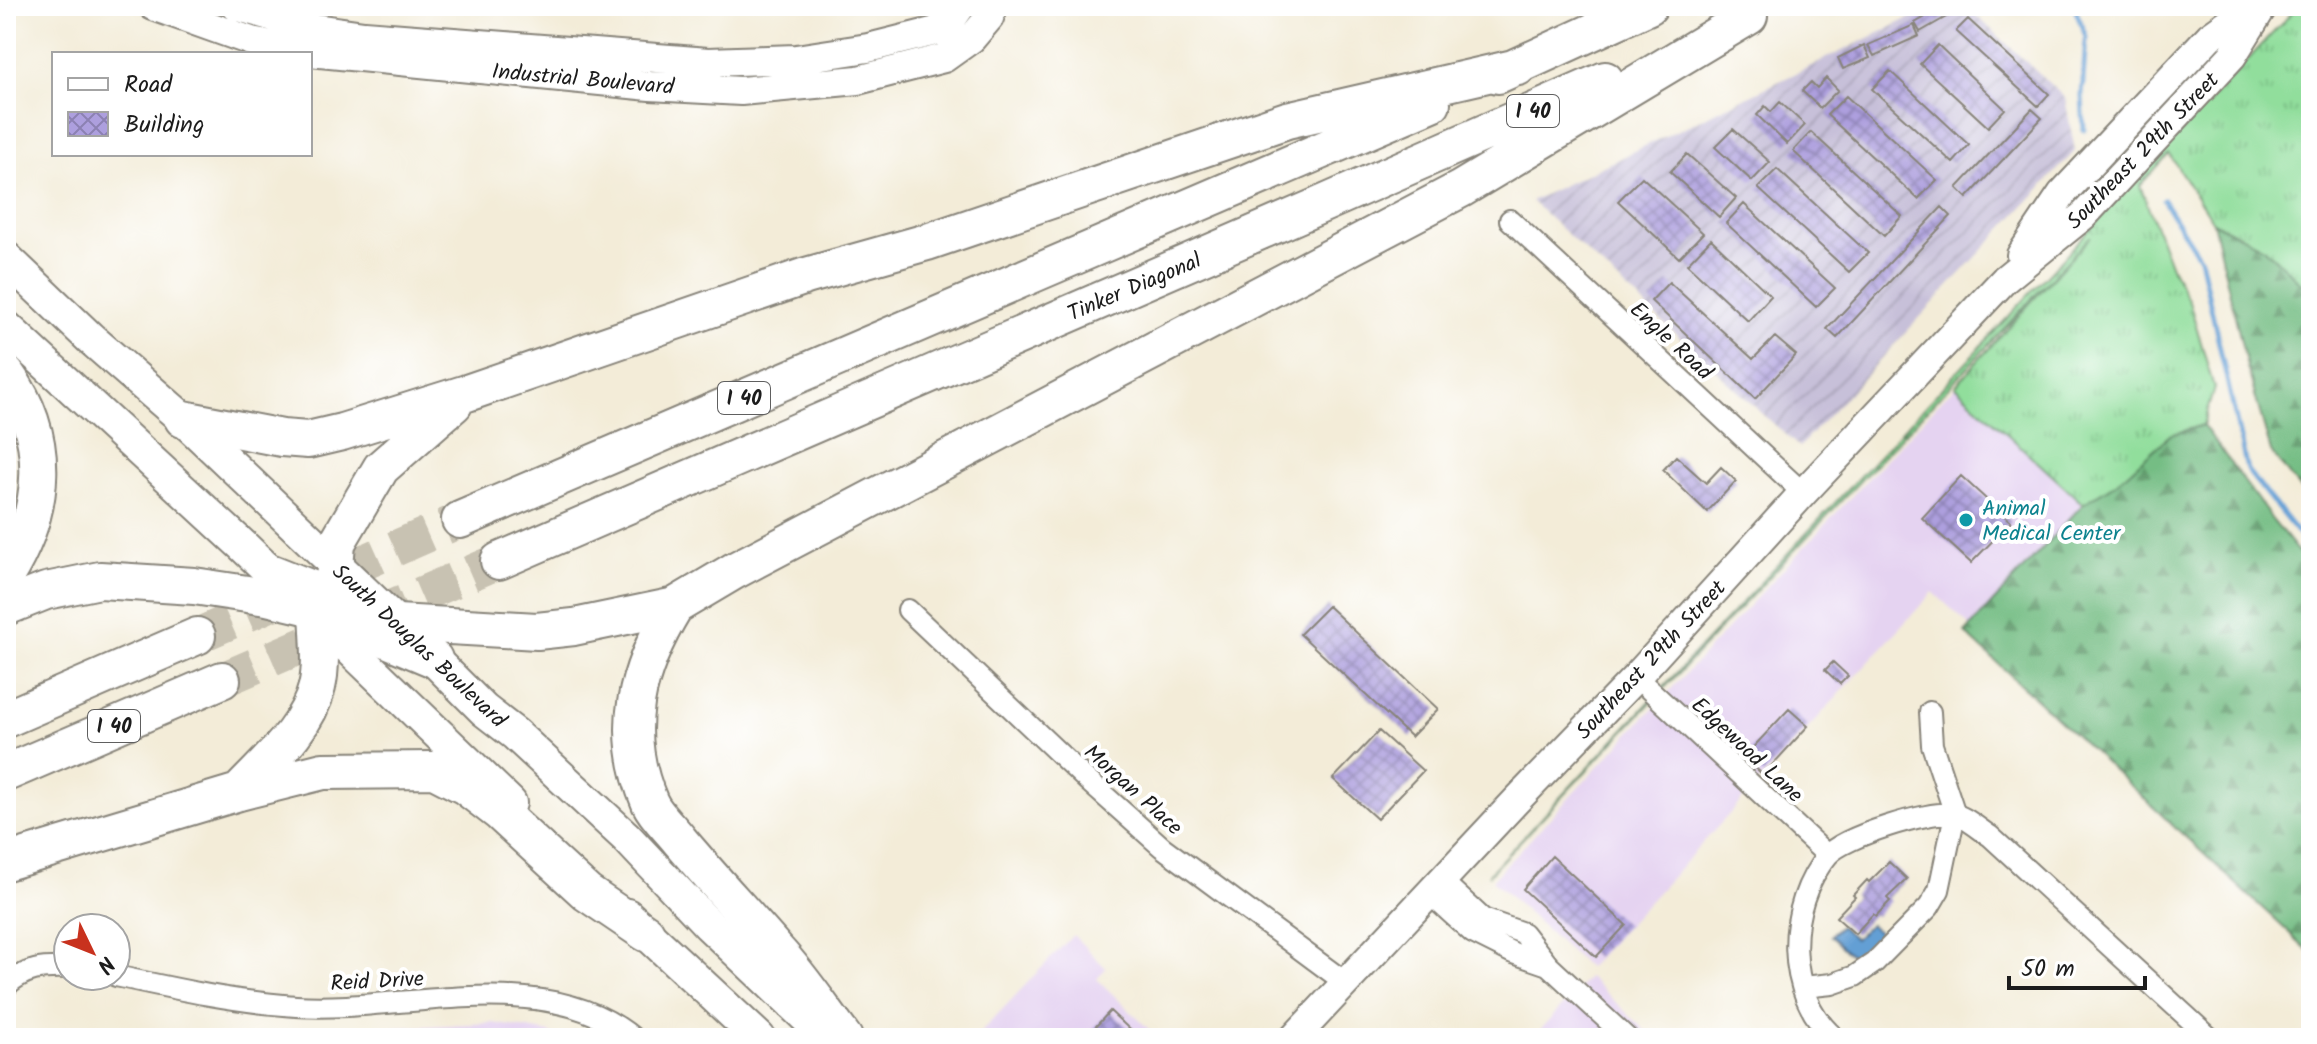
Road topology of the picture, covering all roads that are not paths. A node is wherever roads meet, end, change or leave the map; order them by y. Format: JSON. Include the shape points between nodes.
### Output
{"nodes":[{"id":1,"x":153,"y":6,"type":"edge"},
{"id":2,"x":236,"y":6,"type":"edge"},
{"id":3,"x":961,"y":6,"type":"edge"},
{"id":4,"x":993,"y":6,"type":"edge"},
{"id":5,"x":1649,"y":6,"type":"edge"},
{"id":6,"x":2252,"y":6,"type":"edge"},
{"id":7,"x":2263,"y":6,"type":"edge"},
{"id":8,"x":1758,"y":11,"type":"edge"},
{"id":9,"x":310,"y":52,"type":"edge"},
{"id":10,"x":312,"y":52,"type":"edge"},
{"id":11,"x":1518,"y":67,"type":"junction"},
{"id":12,"x":1510,"y":220,"type":"dead end"},
{"id":13,"x":6,"y":258,"type":"edge"},
{"id":14,"x":2005,"y":279,"type":"junction"},
{"id":15,"x":6,"y":327,"type":"edge"},
{"id":16,"x":6,"y":374,"type":"edge"},
{"id":17,"x":467,"y":393,"type":"junction"},
{"id":18,"x":183,"y":419,"type":"junction"},
{"id":19,"x":1803,"y":493,"type":"junction"},
{"id":20,"x":460,"y":520,"type":"tunnel mouth"},
{"id":21,"x":499,"y":561,"type":"tunnel mouth"},
{"id":22,"x":272,"y":573,"type":"joint"},
{"id":23,"x":6,"y":575,"type":"edge"},
{"id":24,"x":323,"y":595,"type":"junction"},
{"id":25,"x":675,"y":606,"type":"junction"},
{"id":26,"x":6,"y":607,"type":"edge"},
{"id":27,"x":908,"y":610,"type":"dead end"},
{"id":28,"x":397,"y":623,"type":"junction"},
{"id":29,"x":197,"y":636,"type":"tunnel mouth"},
{"id":30,"x":434,"y":659,"type":"junction"},
{"id":31,"x":1636,"y":677,"type":"junction"},
{"id":32,"x":222,"y":680,"type":"tunnel mouth"},
{"id":33,"x":1930,"y":712,"type":"dead end"},
{"id":34,"x":6,"y":719,"type":"edge"},
{"id":35,"x":6,"y":773,"type":"edge"},
{"id":36,"x":239,"y":792,"type":"junction"},
{"id":37,"x":1955,"y":814,"type":"junction"},
{"id":38,"x":1827,"y":855,"type":"junction"},
{"id":39,"x":6,"y":862,"type":"edge"},
{"id":40,"x":1436,"y":887,"type":"junction"},
{"id":41,"x":646,"y":933,"type":"junction"},
{"id":42,"x":52,"y":967,"type":"edge"},
{"id":43,"x":132,"y":979,"type":"edge"},
{"id":44,"x":1346,"y":983,"type":"junction"},
{"id":45,"x":6,"y":986,"type":"edge"},
{"id":46,"x":1803,"y":987,"type":"junction"},
{"id":47,"x":633,"y":1038,"type":"edge"},
{"id":48,"x":759,"y":1038,"type":"edge"},
{"id":49,"x":828,"y":1038,"type":"edge"},
{"id":50,"x":844,"y":1038,"type":"edge"},
{"id":51,"x":1294,"y":1038,"type":"edge"},
{"id":52,"x":1627,"y":1038,"type":"edge"},
{"id":53,"x":1835,"y":1038,"type":"edge"},
{"id":54,"x":2210,"y":1038,"type":"edge"}],
"edges":[{"from":1,"to":9,"type":"main road","name":"Industrial Boulevard","via":[[251,41]]},
{"from":2,"to":3,"type":"main road","name":"Industrial Boulevard","via":[[308,27],[364,35],[708,62],[796,59],[868,48],[936,31]]},
{"from":4,"to":10,"type":"main road","name":"Industrial Boulevard","via":[[972,38],[944,58],[858,80],[741,91]]},
{"from":5,"to":11,"type":"highway","number":"I 40"},
{"from":6,"to":14,"type":"main road","name":"Southeast 29th Street","via":[[2210,36],[2062,194]]},
{"from":7,"to":14,"type":"main road","name":"Southeast 29th Street","via":[[2232,56],[2095,204]]},
{"from":8,"to":21,"type":"highway","name":"Tinker Diagonal","number":"I 40"},
{"from":8,"to":25,"type":"highway","via":[[1461,189]]},
{"from":11,"to":17,"type":"highway","via":[[1287,120]]},
{"from":11,"to":20,"type":"highway","number":"I 40"},
{"from":12,"to":19,"type":"street","name":"Engle Road"},
{"from":13,"to":18,"type":"main road","name":"South Douglas Boulevard"},
{"from":14,"to":19,"type":"main road","name":"Southeast 29th Street"},
{"from":15,"to":22,"type":"main road"},
{"from":16,"to":23,"type":"highway","via":[[19,392],[40,453],[37,500],[22,549]]},
{"from":17,"to":18,"type":"highway","via":[[308,440]]},
{"from":17,"to":24,"type":"highway","via":[[381,468],[337,543]]},
{"from":18,"to":24,"type":"main road","name":"South Douglas Boulevard"},
{"from":19,"to":31,"type":"main road","name":"Southeast 29th Street"},
{"from":22,"to":24,"type":"highway"},
{"from":24,"to":26,"type":"highway","via":[[100,580],[46,591]]},
{"from":24,"to":28,"type":"highway"},
{"from":24,"to":30,"type":"highway"},
{"from":24,"to":36,"type":"highway","via":[[317,688],[306,715]]},
{"from":24,"to":41,"type":"main road","name":"South Douglas Boulevard"},
{"from":25,"to":28,"type":"highway","via":[[537,631]]},
{"from":25,"to":50,"type":"highway","via":[[647,659],[636,696],[635,752],[651,805],[780,954]]},
{"from":27,"to":44,"type":"street","name":"Morgan Place","via":[[1162,847]]},
{"from":28,"to":30,"type":"main road","name":"South Douglas Boulevard"},
{"from":29,"to":34,"type":"highway","number":"I 40"},
{"from":30,"to":49,"type":"main road","name":"South Douglas Boulevard","via":[[626,837]]},
{"from":31,"to":38,"type":"street","name":"Edgewood Lane"},
{"from":31,"to":40,"type":"main road","name":"Southeast 29th Street"},
{"from":32,"to":35,"type":"highway","number":"I 40"},
{"from":33,"to":37,"type":"street","via":[[1932,745]]},
{"from":36,"to":39,"type":"highway"},
{"from":36,"to":41,"type":"highway","via":[[323,771],[434,770],[465,786],[587,893]]},
{"from":37,"to":38,"type":"street","via":[[1928,816],[1867,834]]},
{"from":37,"to":46,"type":"street","via":[[1939,890],[1929,907],[1855,976]]},
{"from":37,"to":54,"type":"street","via":[[1990,836]]},
{"from":38,"to":46,"type":"street","via":[[1796,919]]},
{"from":40,"to":44,"type":"main road","name":"Southeast 29th Street"},
{"from":40,"to":52,"type":"street","via":[[1473,933],[1548,965]]},
{"from":41,"to":48,"type":"main road","name":"South Douglas Boulevard"},
{"from":42,"to":45,"type":"street","via":[[20,973]]},
{"from":43,"to":47,"type":"street","name":"Reid Drive","via":[[224,999],[297,1006],[539,998],[583,1009]]},
{"from":44,"to":51,"type":"main road","name":"Southeast 29th Street"},
{"from":46,"to":53,"type":"street","via":[[1818,1024]]}]}
